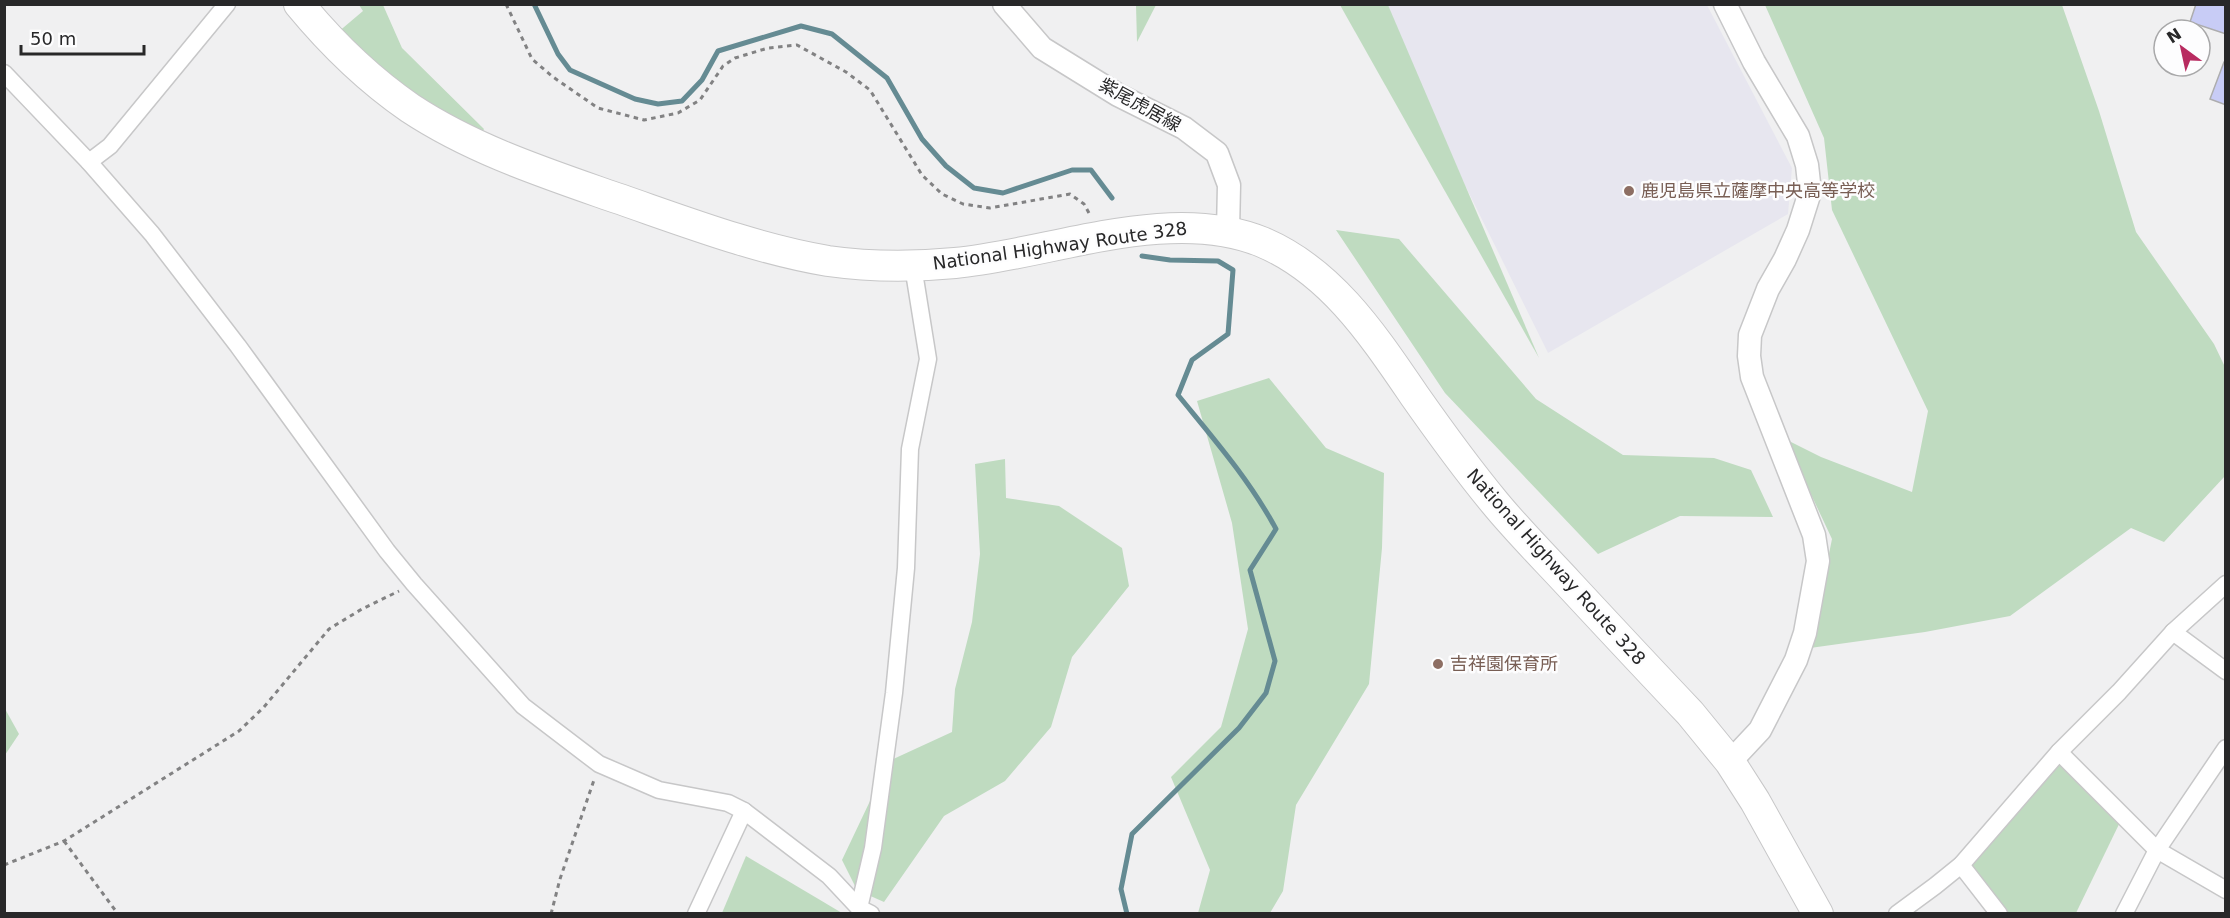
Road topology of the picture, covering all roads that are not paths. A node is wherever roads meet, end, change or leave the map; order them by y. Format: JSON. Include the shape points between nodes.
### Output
{"nodes":[{"id":1,"x":227,"y":4,"type":"edge"},
{"id":2,"x":299,"y":4,"type":"edge"},
{"id":3,"x":1004,"y":4,"type":"edge"},
{"id":4,"x":1725,"y":4,"type":"edge"},
{"id":5,"x":4,"y":74,"type":"edge"},
{"id":6,"x":89,"y":162,"type":"junction"},
{"id":7,"x":1228,"y":231,"type":"junction"},
{"id":8,"x":913,"y":266,"type":"junction"},
{"id":9,"x":2226,"y":584,"type":"edge"},
{"id":10,"x":2173,"y":632,"type":"junction"},
{"id":11,"x":2226,"y":670,"type":"edge"},
{"id":12,"x":2226,"y":748,"type":"edge"},
{"id":13,"x":2059,"y":752,"type":"junction"},
{"id":14,"x":1730,"y":762,"type":"junction"},
{"id":15,"x":744,"y":810,"type":"junction"},
{"id":16,"x":2157,"y":850,"type":"junction"},
{"id":17,"x":1961,"y":865,"type":"junction"},
{"id":18,"x":2226,"y":890,"type":"edge"},
{"id":19,"x":865,"y":911,"type":"edge"},
{"id":20,"x":696,"y":914,"type":"edge"},
{"id":21,"x":1818,"y":914,"type":"edge"},
{"id":22,"x":1897,"y":914,"type":"edge"},
{"id":23,"x":1999,"y":914,"type":"edge"},
{"id":24,"x":2124,"y":914,"type":"edge"}],
"edges":[{"from":1,"to":6,"type":"street","via":[[110,146]]},
{"from":2,"to":8,"type":"highway","name":"National Highway Route 328","via":[[344,54],[375,81],[449,131],[484,148],[573,183],[752,242],[828,260]]},
{"from":3,"to":7,"type":"street","name":"紫尾虎居線","via":[[1042,48],[1118,95],[1184,128],[1217,153],[1229,185]]},
{"from":4,"to":14,"type":"street","via":[[1798,136],[1807,165],[1810,192],[1798,231],[1750,335],[1749,356],[1752,377],[1814,535],[1818,561],[1796,660],[1760,730]]},
{"from":5,"to":6,"type":"street"},
{"from":6,"to":15,"type":"street","via":[[152,234],[224,327],[387,551],[523,706],[599,764],[659,790],[728,803]]},
{"from":7,"to":8,"type":"highway","name":"National Highway Route 328","via":[[1158,229],[996,259]]},
{"from":7,"to":14,"type":"highway","name":"National Highway Route 328","via":[[1262,242],[1298,261],[1333,289],[1499,508],[1690,713]]},
{"from":8,"to":19,"type":"street","via":[[928,359],[910,449],[906,568],[894,693]]},
{"from":9,"to":10,"type":"street"},
{"from":10,"to":11,"type":"street"},
{"from":10,"to":13,"type":"street"},
{"from":12,"to":16,"type":"street"},
{"from":13,"to":16,"type":"street"},
{"from":13,"to":17,"type":"street"},
{"from":14,"to":21,"type":"highway","name":"National Highway Route 328"},
{"from":15,"to":19,"type":"street","via":[[829,876]]},
{"from":15,"to":20,"type":"street"},
{"from":16,"to":18,"type":"street"},
{"from":16,"to":24,"type":"street"},
{"from":17,"to":22,"type":"street"},
{"from":17,"to":23,"type":"street"}]}
